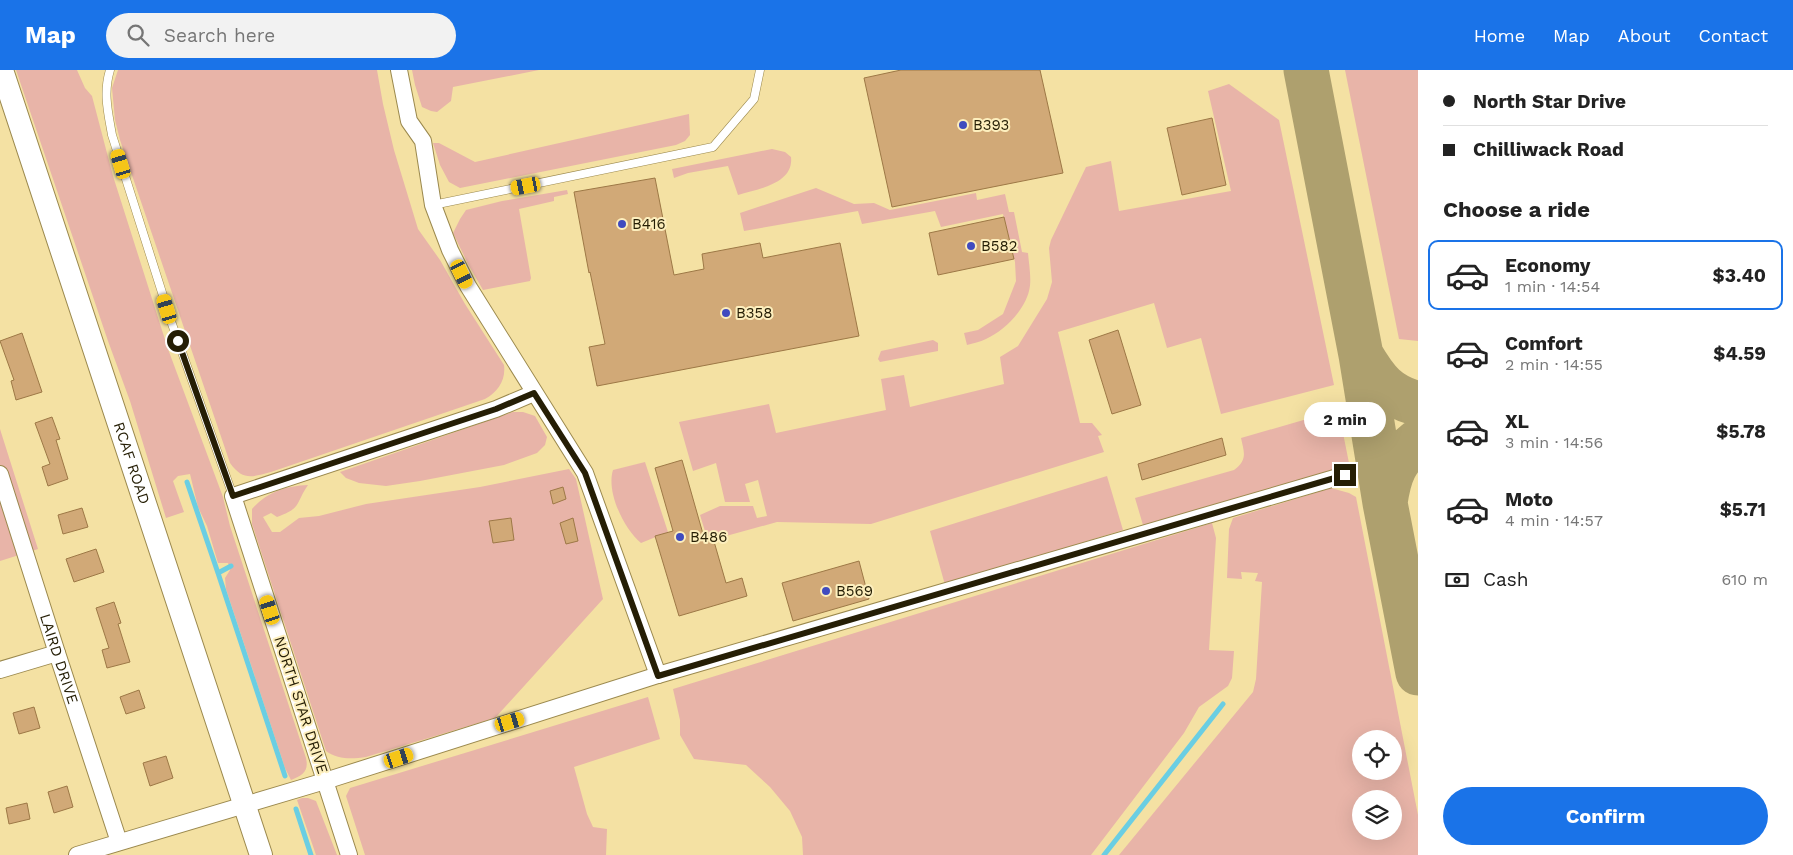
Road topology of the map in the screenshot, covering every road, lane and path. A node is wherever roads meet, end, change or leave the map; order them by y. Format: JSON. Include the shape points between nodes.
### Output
{"nodes":[{"id":1,"x":2,"y":70,"type":"edge"},
{"id":2,"x":110,"y":70,"type":"edge"},
{"id":3,"x":399,"y":70,"type":"edge"},
{"id":4,"x":760,"y":70,"type":"edge"},
{"id":5,"x":433,"y":205,"type":"junction"},
{"id":6,"x":534,"y":393,"type":"junction"},
{"id":7,"x":0,"y":474,"type":"edge"},
{"id":8,"x":1345,"y":475,"type":"dead end"},
{"id":9,"x":233,"y":496,"type":"junction"},
{"id":10,"x":56,"y":653,"type":"junction"},
{"id":11,"x":0,"y":670,"type":"edge"},
{"id":12,"x":658,"y":676,"type":"junction"},
{"id":13,"x":325,"y":781,"type":"junction"},
{"id":14,"x":245,"y":804,"type":"junction"},
{"id":15,"x":119,"y":842,"type":"junction"},
{"id":16,"x":77,"y":855,"type":"edge"},
{"id":17,"x":261,"y":855,"type":"edge"},
{"id":18,"x":349,"y":855,"type":"edge"}],
"edges":[{"from":1,"to":14,"type":"main road","name":"RCAF ROAD"},
{"from":2,"to":9,"type":"lane","name":"NORTH STAR DRIVE","via":[[106,85],[107,106],[115,143],[172,324]]},
{"from":3,"to":5,"type":"street","via":[[409,121],[423,141]]},
{"from":4,"to":5,"type":"lane","via":[[754,99],[713,147]]},
{"from":5,"to":6,"type":"street","via":[[468,286]]},
{"from":6,"to":9,"type":"street","via":[[496,409]]},
{"from":6,"to":12,"type":"street","via":[[585,473]]},
{"from":7,"to":10,"type":"street","name":"LAIRD DRIVE"},
{"from":8,"to":12,"type":"street"},
{"from":9,"to":13,"type":"street","name":"NORTH STAR DRIVE"},
{"from":10,"to":11,"type":"street"},
{"from":10,"to":15,"type":"street","name":"LAIRD DRIVE"},
{"from":12,"to":13,"type":"street"},
{"from":13,"to":14,"type":"street"},
{"from":13,"to":18,"type":"street","name":"NORTH STAR DRIVE"},
{"from":14,"to":15,"type":"street"},
{"from":14,"to":17,"type":"main road","name":"RCAF ROAD"},
{"from":15,"to":16,"type":"street"}]}
